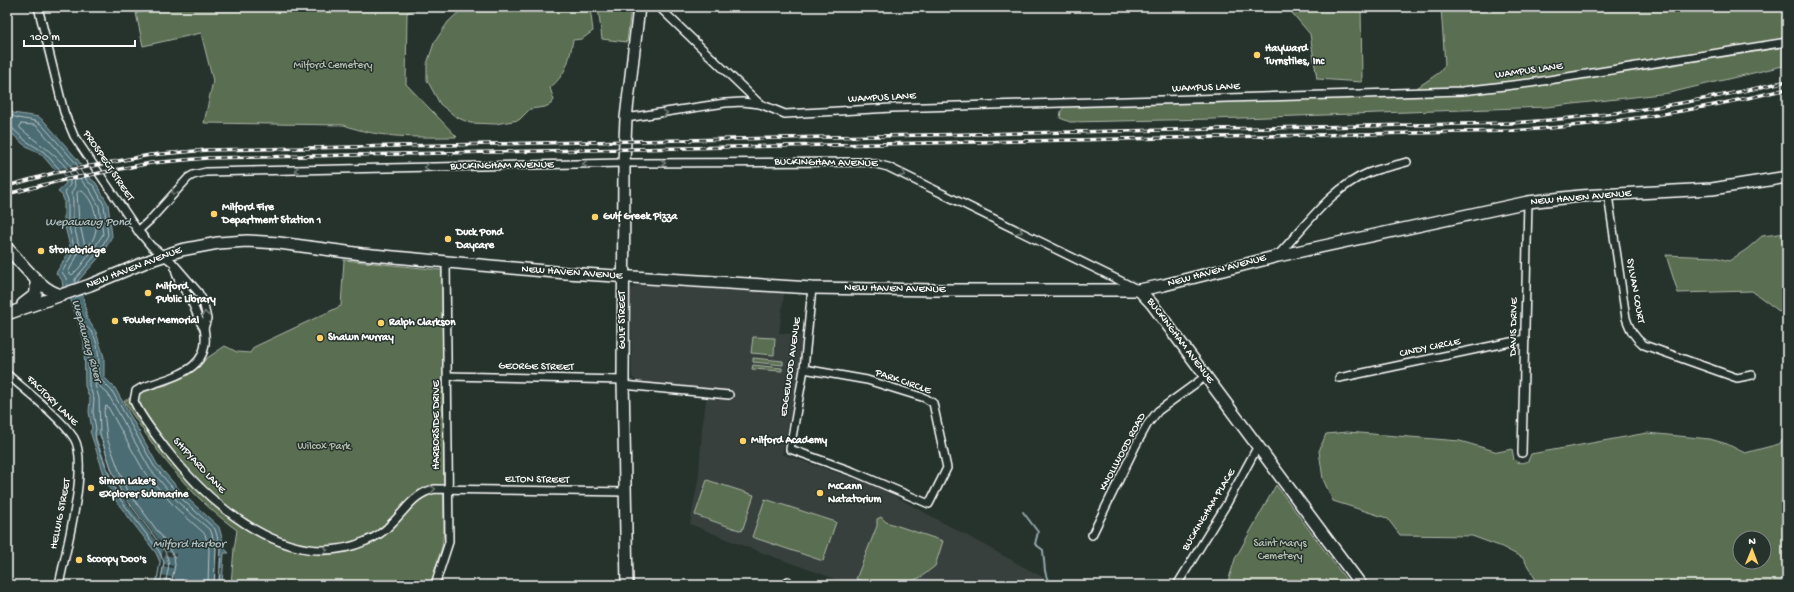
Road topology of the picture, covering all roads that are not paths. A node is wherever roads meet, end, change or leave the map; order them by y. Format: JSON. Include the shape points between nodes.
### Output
{"nodes":[{"id":1,"x":38,"y":7,"type":"edge"},
{"id":2,"x":638,"y":7,"type":"edge"},
{"id":3,"x":659,"y":7,"type":"edge"},
{"id":4,"x":1787,"y":42,"type":"edge"},
{"id":5,"x":760,"y":104,"type":"junction"},
{"id":6,"x":626,"y":118,"type":"junction"},
{"id":7,"x":1407,"y":162,"type":"dead end"},
{"id":8,"x":624,"y":163,"type":"junction"},
{"id":9,"x":1787,"y":178,"type":"edge"},
{"id":10,"x":1608,"y":195,"type":"junction"},
{"id":11,"x":1528,"y":202,"type":"junction"},
{"id":12,"x":138,"y":231,"type":"junction"},
{"id":13,"x":7,"y":248,"type":"edge"},
{"id":14,"x":164,"y":256,"type":"junction"},
{"id":15,"x":1278,"y":256,"type":"junction"},
{"id":16,"x":446,"y":262,"type":"junction"},
{"id":17,"x":175,"y":268,"type":"junction"},
{"id":18,"x":624,"y":276,"type":"junction"},
{"id":19,"x":36,"y":280,"type":"junction"},
{"id":20,"x":812,"y":288,"type":"junction"},
{"id":21,"x":1139,"y":290,"type":"junction"},
{"id":22,"x":64,"y":294,"type":"junction"},
{"id":23,"x":10,"y":313,"type":"edge"},
{"id":24,"x":204,"y":328,"type":"junction"},
{"id":25,"x":1525,"y":339,"type":"junction"},
{"id":26,"x":804,"y":369,"type":"junction"},
{"id":27,"x":7,"y":374,"type":"edge"},
{"id":28,"x":1752,"y":375,"type":"dead end"},
{"id":29,"x":448,"y":376,"type":"junction"},
{"id":30,"x":1206,"y":376,"type":"junction"},
{"id":31,"x":1339,"y":378,"type":"dead end"},
{"id":32,"x":623,"y":383,"type":"junction"},
{"id":33,"x":729,"y":396,"type":"dead end"},
{"id":34,"x":1258,"y":446,"type":"junction"},
{"id":35,"x":78,"y":447,"type":"joint"},
{"id":36,"x":790,"y":449,"type":"joint"},
{"id":37,"x":1522,"y":453,"type":"dead end"},
{"id":38,"x":448,"y":488,"type":"junction"},
{"id":39,"x":626,"y":492,"type":"junction"},
{"id":40,"x":1092,"y":535,"type":"dead end"},
{"id":41,"x":59,"y":585,"type":"edge"},
{"id":42,"x":435,"y":585,"type":"edge"},
{"id":43,"x":627,"y":585,"type":"edge"},
{"id":44,"x":1177,"y":585,"type":"edge"},
{"id":45,"x":1361,"y":585,"type":"edge"}],
"edges":[{"from":1,"to":12,"type":"street","name":"PROSPECT STREET","via":[[64,112],[72,131]]},
{"from":2,"to":6,"type":"main road","name":"GULF STREET"},
{"from":3,"to":5,"type":"street"},
{"from":4,"to":5,"type":"street","name":"WAMPUS LANE","via":[[1530,83],[1462,91],[892,108],[785,114]]},
{"from":6,"to":5,"type":"street","name":"WAMPUS LANE","one_way":true,"via":[[725,103]]},
{"from":6,"to":8,"type":"main road","name":"GULF STREET"},
{"from":7,"to":15,"type":"street","via":[[1368,173],[1348,185],[1331,198]]},
{"from":8,"to":12,"type":"street","name":"BUCKINGHAM AVENUE","one_way":true,"via":[[206,172],[188,178]]},
{"from":8,"to":18,"type":"main road","name":"GULF STREET"},
{"from":8,"to":21,"type":"street","name":"BUCKINGHAM AVENUE","one_way":true,"via":[[880,164]]},
{"from":9,"to":10,"type":"main road","name":"NEW HAVEN AVENUE","via":[[1712,190]]},
{"from":10,"to":11,"type":"main road","name":"NEW HAVEN AVENUE"},
{"from":10,"to":28,"type":"street","name":"SYLVAN COURT","via":[[1626,318],[1635,338],[1644,345],[1736,378]]},
{"from":11,"to":15,"type":"main road","name":"NEW HAVEN AVENUE"},
{"from":11,"to":25,"type":"street","name":"DAVIS DRIVE"},
{"from":12,"to":14,"type":"street","name":"PROSPECT STREET"},
{"from":13,"to":19,"type":"main road"},
{"from":14,"to":16,"type":"main road","name":"NEW HAVEN AVENUE","via":[[195,246],[247,241]]},
{"from":14,"to":17,"type":"street","name":"SHIPYARD LANE"},
{"from":14,"to":22,"type":"main road","name":"NEW HAVEN AVENUE"},
{"from":15,"to":21,"type":"main road","name":"NEW HAVEN AVENUE"},
{"from":16,"to":18,"type":"main road","name":"NEW HAVEN AVENUE"},
{"from":16,"to":29,"type":"street","name":"HARBORSIDE DRIVE"},
{"from":17,"to":24,"type":"street","name":"SHIPYARD LANE","via":[[177,278]]},
{"from":24,"to":17,"type":"street","name":"SHIPYARD LANE","one_way":true,"via":[[207,319],[203,301],[193,286]]},
{"from":18,"to":20,"type":"main road","name":"NEW HAVEN AVENUE"},
{"from":18,"to":32,"type":"main road","name":"GULF STREET"},
{"from":19,"to":22,"type":"main road","via":[[50,291]]},
{"from":19,"to":23,"type":"main road","via":[[37,292],[34,297]]},
{"from":20,"to":21,"type":"main road","name":"NEW HAVEN AVENUE"},
{"from":20,"to":26,"type":"street","name":"EDGEWOOD AVENUE"},
{"from":21,"to":30,"type":"main road","name":"BUCKINGHAM AVENUE","via":[[1147,297]]},
{"from":22,"to":23,"type":"main road","name":"NEW HAVEN AVENUE"},
{"from":24,"to":38,"type":"street","name":"SHIPYARD LANE","one_way":true,"via":[[205,347],[198,362],[182,372],[136,391],[134,401],[144,419],[171,454],[212,499],[236,517],[286,544],[320,551],[343,549],[378,535],[388,528],[419,494]]},
{"from":25,"to":31,"type":"street","name":"CINDY CIRCLE"},
{"from":25,"to":37,"type":"street","name":"DAVIS DRIVE"},
{"from":26,"to":36,"type":"street","name":"EDGEWOOD AVENUE"},
{"from":26,"to":36,"type":"street","name":"PARK CIRCLE","via":[[867,380],[925,398],[932,404],[947,468],[928,504],[854,472]]},
{"from":27,"to":35,"type":"street","name":"FACTORY LANE","via":[[68,430]]},
{"from":29,"to":32,"type":"street","name":"GEORGE STREET"},
{"from":29,"to":38,"type":"street","name":"HARBORSIDE DRIVE"},
{"from":30,"to":34,"type":"main road","name":"BUCKINGHAM AVENUE"},
{"from":30,"to":40,"type":"street","name":"KNOLLWOOD ROAD","via":[[1152,417]]},
{"from":32,"to":33,"type":"street","name":"GEORGE STREET"},
{"from":32,"to":39,"type":"main road","name":"GULF STREET"},
{"from":34,"to":44,"type":"street","name":"BUCKINGHAM PLACE","via":[[1226,505]]},
{"from":34,"to":45,"type":"main road","name":"BUCKINGHAM AVENUE"},
{"from":35,"to":41,"type":"street","name":"HELWIG STREET","via":[[80,479]]},
{"from":38,"to":39,"type":"street","name":"ELTON STREET"},
{"from":38,"to":42,"type":"street","name":"HARBORSIDE DRIVE","via":[[449,542]]},
{"from":39,"to":43,"type":"main road","name":"GULF STREET"}]}
